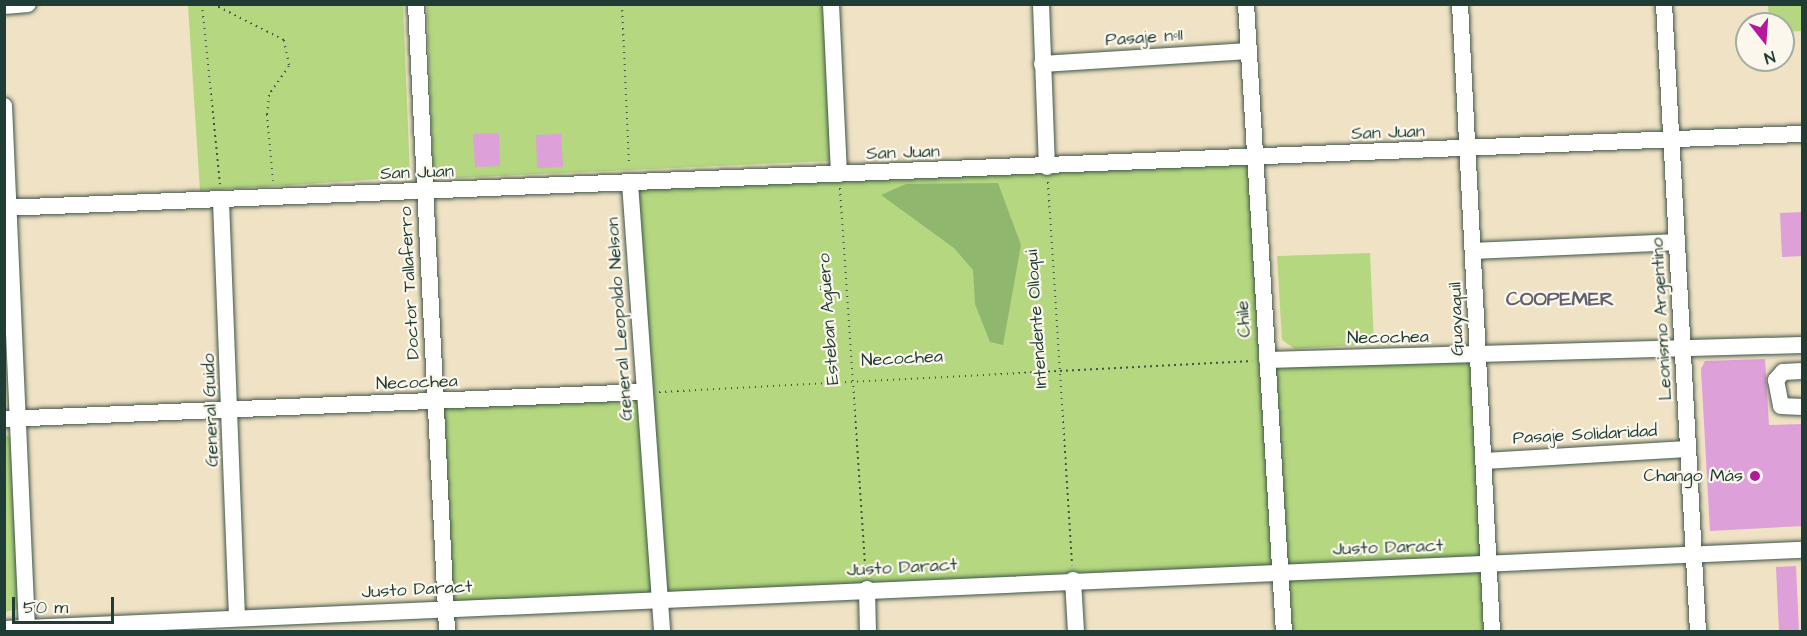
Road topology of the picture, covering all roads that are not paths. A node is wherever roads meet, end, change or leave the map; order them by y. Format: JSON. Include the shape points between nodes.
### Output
{"nodes":[{"id":1,"x":28,"y":4,"type":"edge"},
{"id":2,"x":416,"y":4,"type":"edge"},
{"id":3,"x":831,"y":4,"type":"edge"},
{"id":4,"x":1041,"y":4,"type":"edge"},
{"id":5,"x":1246,"y":4,"type":"edge"},
{"id":6,"x":1460,"y":4,"type":"edge"},
{"id":7,"x":1664,"y":4,"type":"edge"},
{"id":8,"x":4,"y":6,"type":"edge"},
{"id":9,"x":1249,"y":51,"type":"junction"},
{"id":10,"x":1042,"y":64,"type":"junction"},
{"id":11,"x":4,"y":106,"type":"edge"},
{"id":12,"x":1803,"y":134,"type":"edge"},
{"id":13,"x":1671,"y":140,"type":"junction"},
{"id":14,"x":1471,"y":150,"type":"junction"},
{"id":15,"x":1253,"y":157,"type":"junction"},
{"id":16,"x":1047,"y":167,"type":"junction"},
{"id":17,"x":839,"y":174,"type":"junction"},
{"id":18,"x":630,"y":183,"type":"junction"},
{"id":19,"x":424,"y":192,"type":"junction"},
{"id":20,"x":221,"y":201,"type":"junction"},
{"id":21,"x":7,"y":208,"type":"edge"},
{"id":22,"x":1677,"y":242,"type":"junction"},
{"id":23,"x":1474,"y":252,"type":"junction"},
{"id":24,"x":1803,"y":345,"type":"edge"},
{"id":25,"x":1683,"y":349,"type":"junction"},
{"id":26,"x":1478,"y":355,"type":"junction"},
{"id":27,"x":1267,"y":360,"type":"junction"},
{"id":28,"x":1803,"y":371,"type":"edge"},
{"id":29,"x":644,"y":392,"type":"junction"},
{"id":30,"x":436,"y":402,"type":"junction"},
{"id":31,"x":1803,"y":407,"type":"edge"},
{"id":32,"x":231,"y":411,"type":"junction"},
{"id":33,"x":11,"y":419,"type":"edge"},
{"id":34,"x":1688,"y":449,"type":"junction"},
{"id":35,"x":1484,"y":461,"type":"junction"},
{"id":36,"x":1803,"y":550,"type":"edge"},
{"id":37,"x":1694,"y":555,"type":"junction"},
{"id":38,"x":1489,"y":564,"type":"junction"},
{"id":39,"x":1280,"y":571,"type":"junction"},
{"id":40,"x":1073,"y":580,"type":"junction"},
{"id":41,"x":867,"y":589,"type":"junction"},
{"id":42,"x":659,"y":600,"type":"junction"},
{"id":43,"x":447,"y":608,"type":"junction"},
{"id":44,"x":237,"y":618,"type":"junction"},
{"id":45,"x":27,"y":628,"type":"junction"},
{"id":46,"x":4,"y":629,"type":"edge"},
{"id":47,"x":447,"y":632,"type":"edge"},
{"id":48,"x":662,"y":632,"type":"edge"},
{"id":49,"x":868,"y":632,"type":"edge"},
{"id":50,"x":1076,"y":632,"type":"edge"},
{"id":51,"x":1284,"y":632,"type":"edge"},
{"id":52,"x":1492,"y":632,"type":"edge"},
{"id":53,"x":1698,"y":632,"type":"edge"}],
"edges":[{"from":1,"to":8,"type":"street"},
{"from":2,"to":19,"type":"street","name":"Doctor Tallaferro"},
{"from":3,"to":17,"type":"street"},
{"from":4,"to":10,"type":"street"},
{"from":5,"to":9,"type":"street","name":"Chile"},
{"from":6,"to":14,"type":"street","name":"Guayaquil"},
{"from":7,"to":13,"type":"street","name":"Leonismo Argentino"},
{"from":9,"to":10,"type":"street","name":"Pasaje nº11"},
{"from":9,"to":15,"type":"street","name":"Chile"},
{"from":10,"to":16,"type":"street"},
{"from":11,"to":21,"type":"street"},
{"from":12,"to":13,"type":"street","name":"San Juan"},
{"from":13,"to":14,"type":"street","name":"San Juan"},
{"from":13,"to":22,"type":"street","name":"Leonismo Argentino"},
{"from":14,"to":15,"type":"street","name":"San Juan"},
{"from":14,"to":23,"type":"street","name":"Guayaquil"},
{"from":15,"to":16,"type":"street","name":"San Juan"},
{"from":15,"to":27,"type":"street","name":"Chile"},
{"from":16,"to":17,"type":"street","name":"San Juan"},
{"from":17,"to":18,"type":"street","name":"San Juan"},
{"from":18,"to":19,"type":"street","name":"San Juan"},
{"from":18,"to":29,"type":"street","name":"General Leopoldo Nelson"},
{"from":19,"to":20,"type":"street","name":"San Juan"},
{"from":19,"to":30,"type":"street","name":"Doctor Tallaferro"},
{"from":20,"to":21,"type":"street","name":"San Juan"},
{"from":20,"to":32,"type":"street","name":"General Guido"},
{"from":21,"to":33,"type":"street"},
{"from":22,"to":23,"type":"street"},
{"from":22,"to":25,"type":"street","name":"Leonismo Argentino"},
{"from":23,"to":26,"type":"street","name":"Guayaquil"},
{"from":24,"to":25,"type":"street","name":"Necochea"},
{"from":25,"to":26,"type":"street","name":"Necochea"},
{"from":25,"to":34,"type":"street","name":"Leonismo Argentino"},
{"from":26,"to":27,"type":"street","name":"Necochea"},
{"from":26,"to":35,"type":"street","name":"Guayaquil"},
{"from":27,"to":39,"type":"street","name":"Chile"},
{"from":28,"to":31,"type":"street","via":[[1783,372],[1776,380],[1781,406]]},
{"from":29,"to":30,"type":"street","name":"Necochea"},
{"from":29,"to":42,"type":"street","name":"General Leopoldo Nelson"},
{"from":30,"to":32,"type":"street","name":"Necochea"},
{"from":30,"to":43,"type":"street","name":"Doctor Tallaferro"},
{"from":32,"to":33,"type":"street","name":"Necochea"},
{"from":32,"to":44,"type":"street","name":"General Guido"},
{"from":33,"to":45,"type":"street"},
{"from":34,"to":35,"type":"street","name":"Pasaje Solidaridad"},
{"from":34,"to":37,"type":"street","name":"Leonismo Argentino"},
{"from":35,"to":38,"type":"street","name":"Guayaquil"},
{"from":36,"to":37,"type":"street","name":"Justo Daract"},
{"from":37,"to":38,"type":"street","name":"Justo Daract"},
{"from":37,"to":53,"type":"street","name":"Leonismo Argentino"},
{"from":38,"to":39,"type":"street","name":"Justo Daract"},
{"from":38,"to":52,"type":"street","name":"Guayaquil"},
{"from":39,"to":40,"type":"street","name":"Justo Daract"},
{"from":39,"to":51,"type":"street","name":"Chile"},
{"from":40,"to":41,"type":"street","name":"Justo Daract"},
{"from":40,"to":50,"type":"street"},
{"from":41,"to":42,"type":"street","name":"Justo Daract"},
{"from":41,"to":49,"type":"street"},
{"from":42,"to":43,"type":"street","name":"Justo Daract"},
{"from":42,"to":48,"type":"street","name":"General Leopoldo Nelson"},
{"from":43,"to":44,"type":"street","name":"Justo Daract"},
{"from":43,"to":47,"type":"street","name":"Doctor Tallaferro"},
{"from":44,"to":45,"type":"street","name":"Justo Daract"},
{"from":45,"to":46,"type":"street","name":"Justo Daract"}]}
